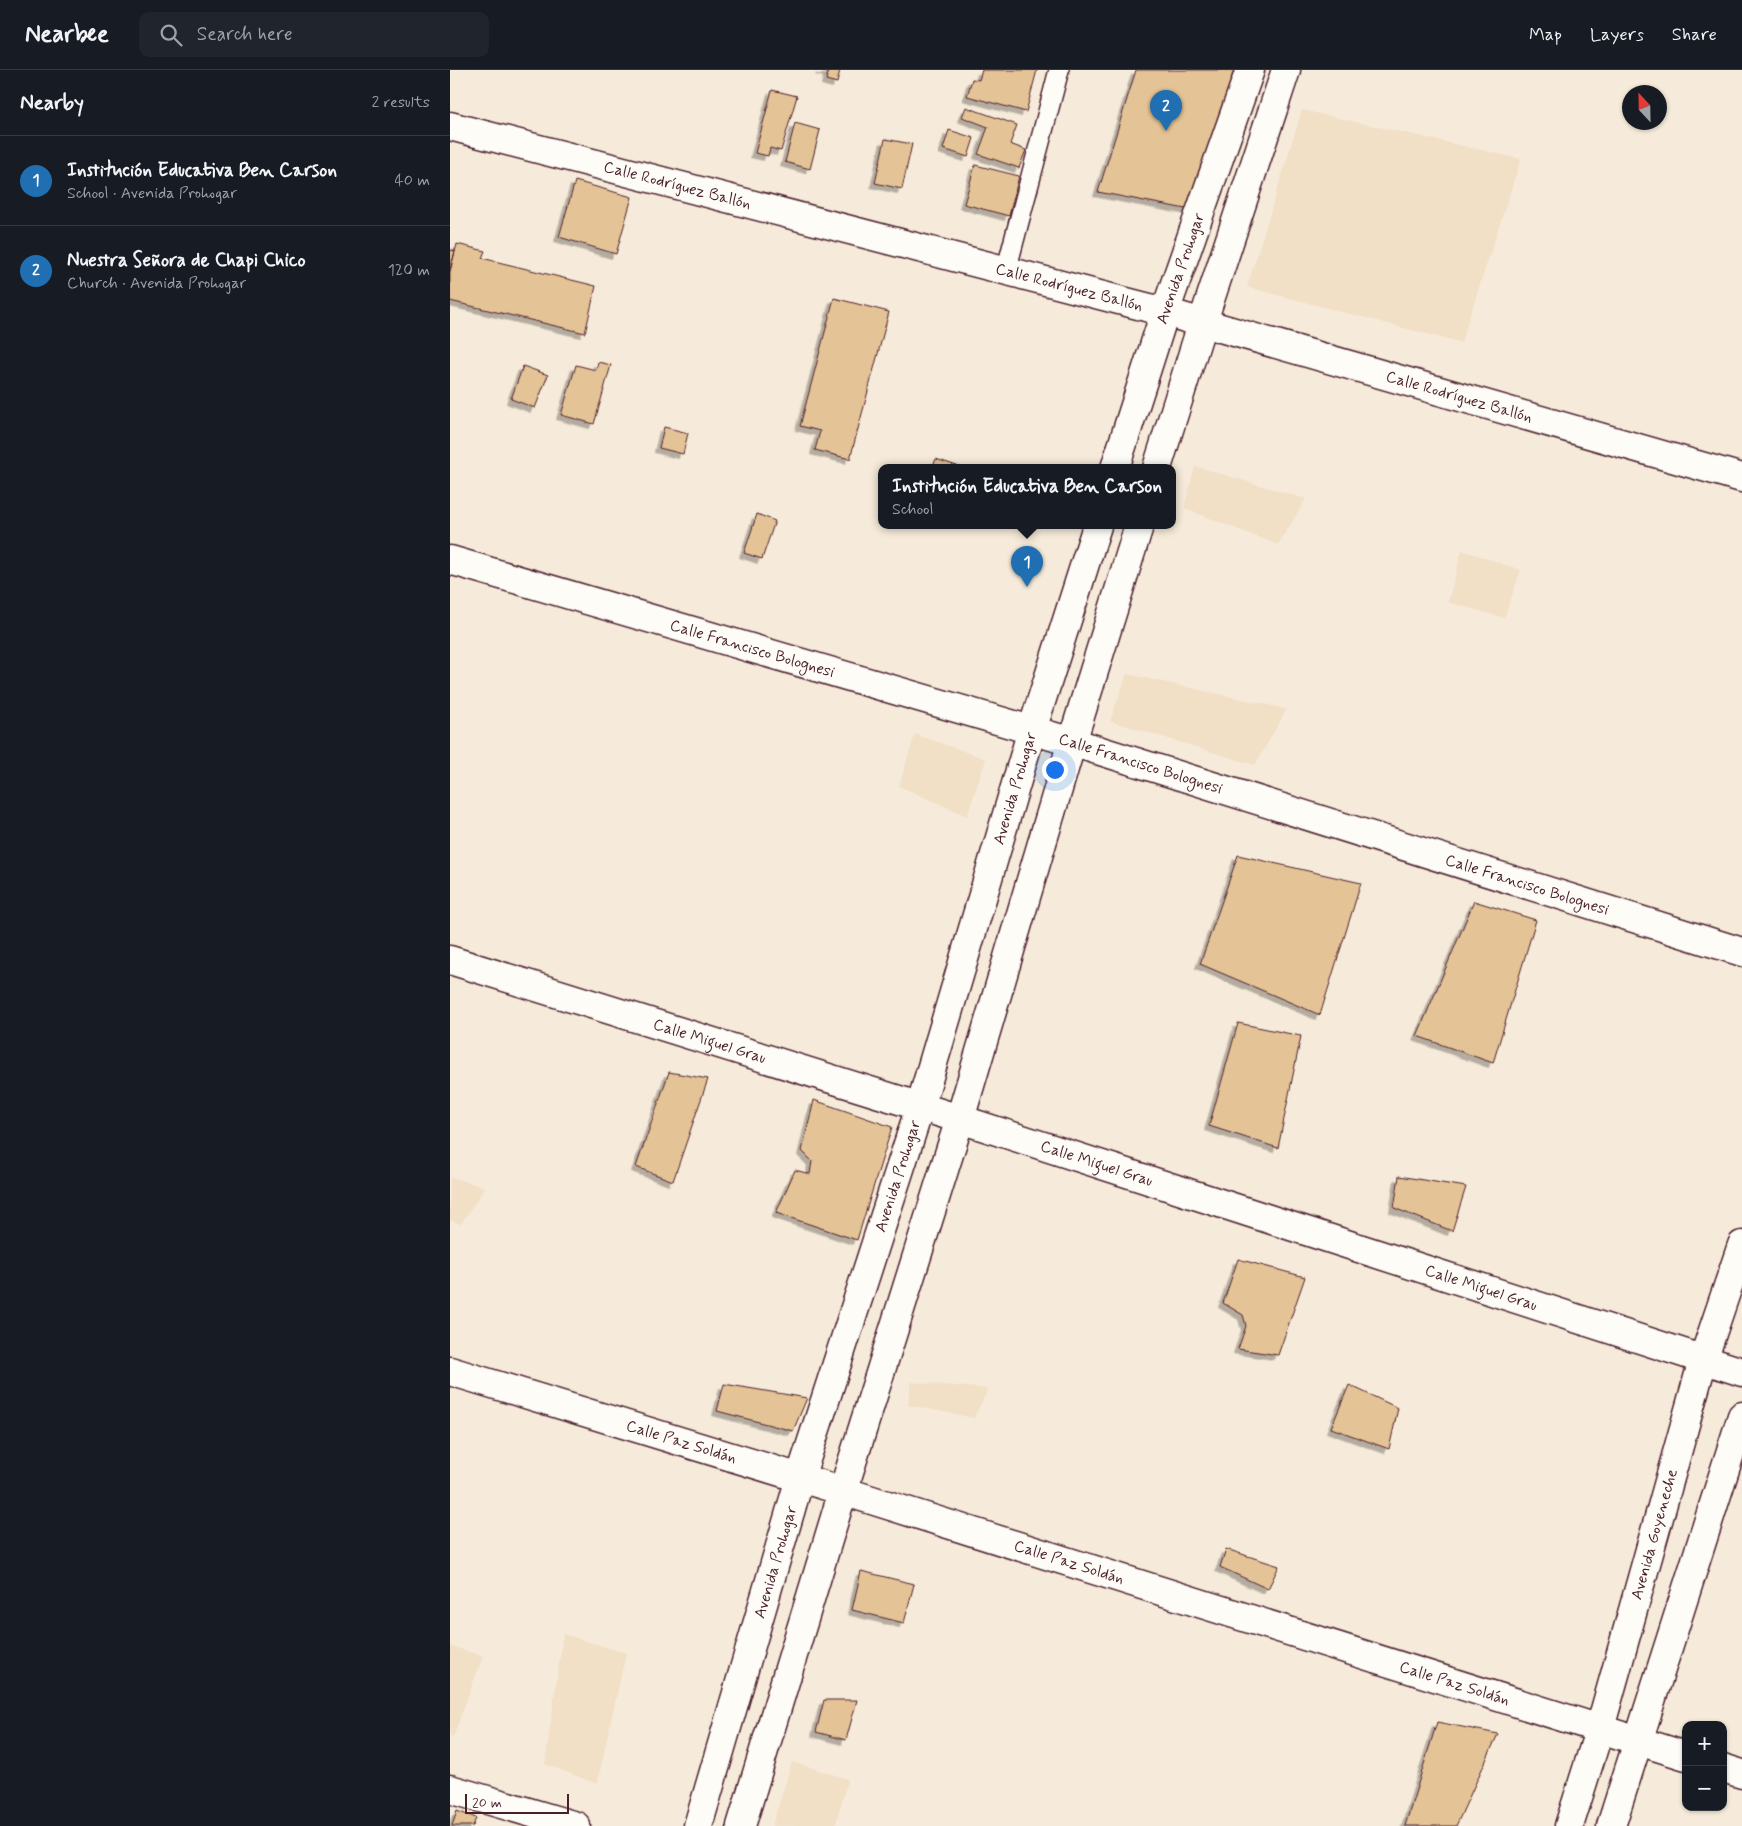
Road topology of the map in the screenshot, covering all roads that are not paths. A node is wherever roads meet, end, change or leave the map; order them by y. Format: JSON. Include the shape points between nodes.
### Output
{"nodes":[{"id":1,"x":1059,"y":70,"type":"edge"},
{"id":2,"x":1250,"y":70,"type":"edge"},
{"id":3,"x":1286,"y":70,"type":"edge"},
{"id":4,"x":450,"y":126,"type":"edge"},
{"id":5,"x":1006,"y":271,"type":"junction"},
{"id":6,"x":1165,"y":312,"type":"junction"},
{"id":7,"x":1202,"y":324,"type":"junction"},
{"id":8,"x":1116,"y":464,"type":"edge"},
{"id":9,"x":1158,"y":464,"type":"edge"},
{"id":10,"x":1742,"y":478,"type":"edge"},
{"id":11,"x":1096,"y":529,"type":"edge"},
{"id":12,"x":1139,"y":529,"type":"edge"},
{"id":13,"x":450,"y":560,"type":"edge"},
{"id":14,"x":1032,"y":730,"type":"junction"},
{"id":15,"x":1072,"y":742,"type":"junction"},
{"id":16,"x":1742,"y":952,"type":"edge"},
{"id":17,"x":450,"y":960,"type":"edge"},
{"id":18,"x":920,"y":1107,"type":"junction"},
{"id":19,"x":960,"y":1119,"type":"junction"},
{"id":20,"x":1742,"y":1245,"type":"edge"},
{"id":21,"x":1704,"y":1360,"type":"junction"},
{"id":22,"x":450,"y":1371,"type":"edge"},
{"id":23,"x":1742,"y":1372,"type":"edge"},
{"id":24,"x":1742,"y":1416,"type":"edge"},
{"id":25,"x":800,"y":1478,"type":"junction"},
{"id":26,"x":843,"y":1491,"type":"junction"},
{"id":27,"x":1600,"y":1728,"type":"junction"},
{"id":28,"x":1637,"y":1740,"type":"junction"},
{"id":29,"x":1682,"y":1755,"type":"edge"},
{"id":30,"x":1727,"y":1769,"type":"edge"},
{"id":31,"x":1742,"y":1774,"type":"edge"},
{"id":32,"x":450,"y":1789,"type":"edge"},
{"id":33,"x":576,"y":1826,"type":"edge"},
{"id":34,"x":698,"y":1826,"type":"edge"},
{"id":35,"x":741,"y":1826,"type":"edge"},
{"id":36,"x":1569,"y":1826,"type":"edge"},
{"id":37,"x":1611,"y":1826,"type":"edge"}],
"edges":[{"from":1,"to":5,"type":"lane"},
{"from":2,"to":6,"type":"street","name":"Avenida Prohogar"},
{"from":3,"to":7,"type":"street"},
{"from":4,"to":5,"type":"street","name":"Calle Rodríguez Ballón"},
{"from":5,"to":6,"type":"street","name":"Calle Rodríguez Ballón"},
{"from":6,"to":7,"type":"street","name":"Calle Rodríguez Ballón"},
{"from":6,"to":8,"type":"street","name":"Avenida Prohogar"},
{"from":7,"to":9,"type":"street"},
{"from":7,"to":10,"type":"street","name":"Calle Rodríguez Ballón"},
{"from":11,"to":14,"type":"street","name":"Avenida Prohogar"},
{"from":12,"to":15,"type":"street"},
{"from":13,"to":14,"type":"street","name":"Calle Francisco Bolognesi"},
{"from":14,"to":15,"type":"street","name":"Calle Francisco Bolognesi"},
{"from":14,"to":18,"type":"street","name":"Avenida Prohogar"},
{"from":15,"to":16,"type":"street","name":"Calle Francisco Bolognesi"},
{"from":15,"to":19,"type":"street"},
{"from":17,"to":18,"type":"street","name":"Calle Miguel Grau"},
{"from":18,"to":19,"type":"street","name":"Calle Miguel Grau"},
{"from":18,"to":25,"type":"street","name":"Avenida Prohogar"},
{"from":19,"to":21,"type":"street","name":"Calle Miguel Grau"},
{"from":19,"to":26,"type":"street"},
{"from":20,"to":21,"type":"street","name":"Avenida Goyeneche"},
{"from":21,"to":23,"type":"street","name":"Calle Miguel Grau"},
{"from":21,"to":27,"type":"street","name":"Avenida Goyeneche"},
{"from":22,"to":25,"type":"street","name":"Calle Paz Soldán"},
{"from":24,"to":28,"type":"street"},
{"from":25,"to":26,"type":"street","name":"Calle Paz Soldán"},
{"from":25,"to":34,"type":"street","name":"Avenida Prohogar"},
{"from":26,"to":27,"type":"street","name":"Calle Paz Soldán"},
{"from":26,"to":35,"type":"street"},
{"from":27,"to":28,"type":"street","name":"Calle Paz Soldán"},
{"from":27,"to":36,"type":"street","name":"Avenida Goyeneche"},
{"from":28,"to":29,"type":"street","name":"Calle Paz Soldán"},
{"from":28,"to":37,"type":"street"},
{"from":30,"to":31,"type":"street"},
{"from":32,"to":33,"type":"street"}]}
